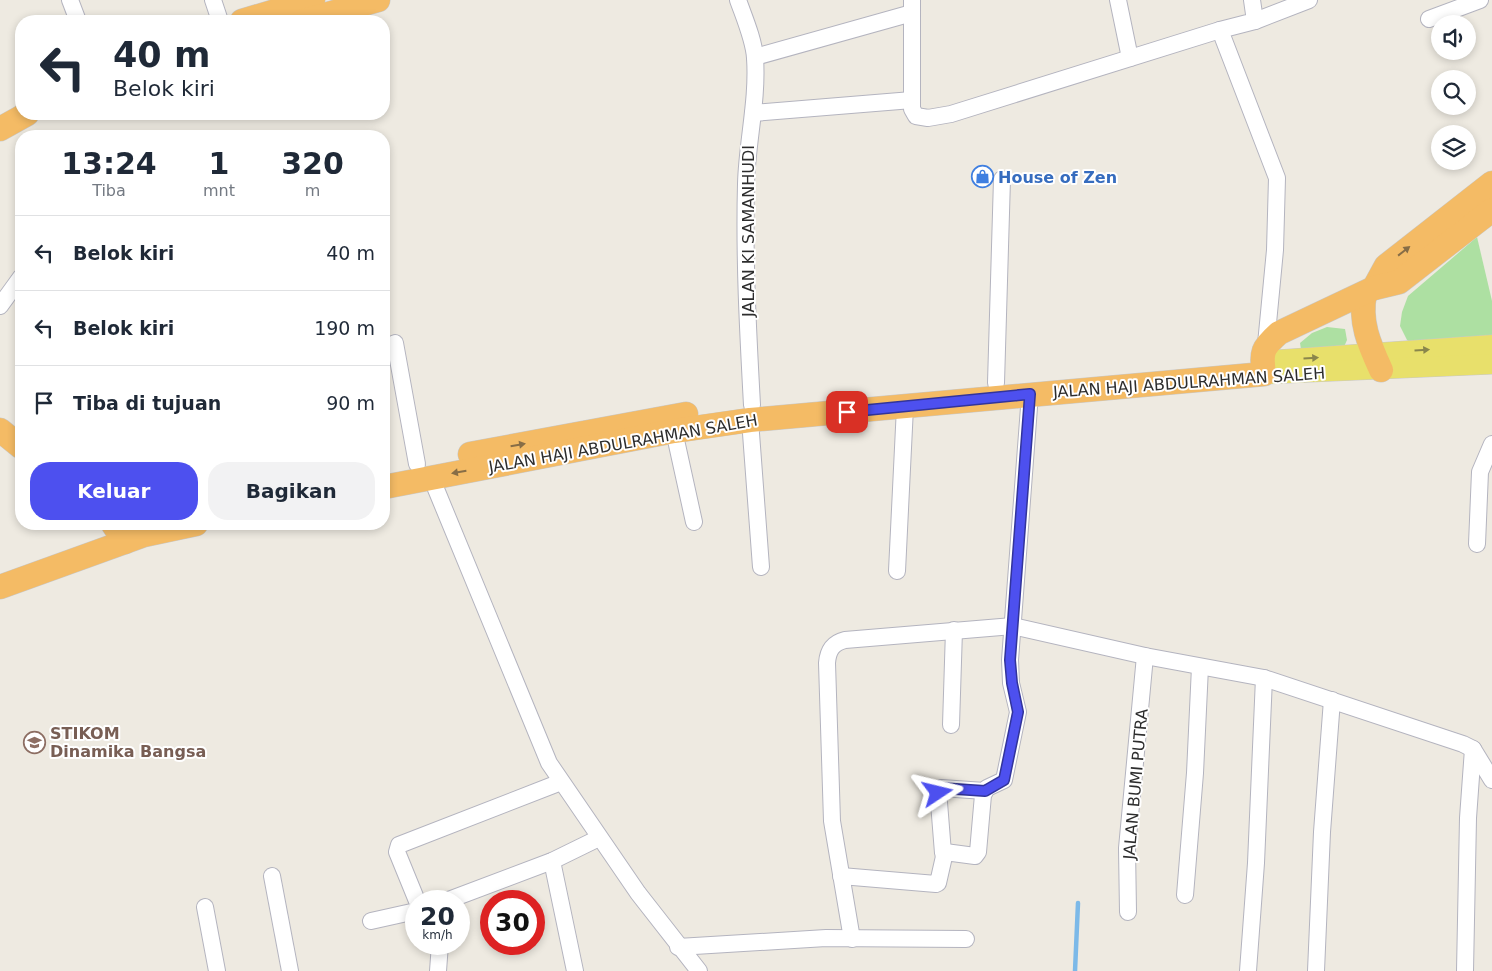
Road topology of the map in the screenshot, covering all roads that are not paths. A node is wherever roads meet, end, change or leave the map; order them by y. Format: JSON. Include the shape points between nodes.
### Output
{"nodes":[{"id":1,"x":70,"y":0,"type":"edge"},
{"id":2,"x":213,"y":0,"type":"edge"},
{"id":3,"x":313,"y":0,"type":"edge"},
{"id":4,"x":378,"y":0,"type":"edge"},
{"id":5,"x":738,"y":0,"type":"edge"},
{"id":6,"x":1118,"y":0,"type":"edge"},
{"id":7,"x":1252,"y":0,"type":"edge"},
{"id":8,"x":1309,"y":0,"type":"edge"},
{"id":9,"x":1480,"y":0,"type":"edge"},
{"id":10,"x":912,"y":7,"type":"edge"},
{"id":11,"x":76,"y":15,"type":"edge"},
{"id":12,"x":218,"y":15,"type":"edge"},
{"id":13,"x":262,"y":15,"type":"edge"},
{"id":14,"x":324,"y":15,"type":"edge"},
{"id":15,"x":1429,"y":19,"type":"dead end"},
{"id":16,"x":1255,"y":21,"type":"junction"},
{"id":17,"x":1220,"y":30,"type":"junction"},
{"id":18,"x":755,"y":57,"type":"junction"},
{"id":19,"x":1130,"y":58,"type":"junction"},
{"id":20,"x":912,"y":100,"type":"junction"},
{"id":21,"x":15,"y":101,"type":"edge"},
{"id":22,"x":0,"y":109,"type":"edge"},
{"id":23,"x":753,"y":113,"type":"junction"},
{"id":24,"x":16,"y":120,"type":"edge"},
{"id":25,"x":0,"y":129,"type":"edge"},
{"id":26,"x":1002,"y":179,"type":"dead end"},
{"id":27,"x":1492,"y":183,"type":"edge"},
{"id":28,"x":1492,"y":210,"type":"edge"},
{"id":29,"x":15,"y":285,"type":"edge"},
{"id":30,"x":1370,"y":290,"type":"junction"},
{"id":31,"x":0,"y":306,"type":"edge"},
{"id":32,"x":395,"y":342,"type":"dead end"},
{"id":33,"x":1492,"y":345,"type":"edge"},
{"id":34,"x":1264,"y":360,"type":"junction"},
{"id":35,"x":1377,"y":362,"type":"junction"},
{"id":36,"x":1492,"y":364,"type":"edge"},
{"id":37,"x":996,"y":383,"type":"junction"},
{"id":38,"x":1030,"y":394,"type":"junction"},
{"id":39,"x":905,"y":407,"type":"junction"},
{"id":40,"x":0,"y":412,"type":"edge"},
{"id":41,"x":751,"y":413,"type":"junction"},
{"id":42,"x":15,"y":423,"type":"edge"},
{"id":43,"x":0,"y":430,"type":"edge"},
{"id":44,"x":674,"y":431,"type":"junction"},
{"id":45,"x":15,"y":442,"type":"edge"},
{"id":46,"x":1492,"y":444,"type":"edge"},
{"id":47,"x":481,"y":460,"type":"junction"},
{"id":48,"x":424,"y":470,"type":"junction"},
{"id":49,"x":390,"y":471,"type":"edge"},
{"id":50,"x":390,"y":484,"type":"edge"},
{"id":51,"x":694,"y":522,"type":"dead end"},
{"id":52,"x":124,"y":530,"type":"edge"},
{"id":53,"x":125,"y":530,"type":"edge"},
{"id":54,"x":1477,"y":544,"type":"dead end"},
{"id":55,"x":761,"y":567,"type":"dead end"},
{"id":56,"x":897,"y":571,"type":"dead end"},
{"id":57,"x":0,"y":572,"type":"edge"},
{"id":58,"x":0,"y":587,"type":"edge"},
{"id":59,"x":1012,"y":626,"type":"junction"},
{"id":60,"x":954,"y":630,"type":"junction"},
{"id":61,"x":1146,"y":656,"type":"junction"},
{"id":62,"x":1200,"y":666,"type":"junction"},
{"id":63,"x":1264,"y":678,"type":"junction"},
{"id":64,"x":1332,"y":700,"type":"junction"},
{"id":65,"x":951,"y":724,"type":"dead end"},
{"id":66,"x":1473,"y":749,"type":"junction"},
{"id":67,"x":1492,"y":780,"type":"edge"},
{"id":68,"x":561,"y":782,"type":"junction"},
{"id":69,"x":985,"y":791,"type":"junction"},
{"id":70,"x":599,"y":838,"type":"junction"},
{"id":71,"x":943,"y":853,"type":"junction"},
{"id":72,"x":552,"y":861,"type":"junction"},
{"id":73,"x":272,"y":876,"type":"dead end"},
{"id":74,"x":841,"y":876,"type":"junction"},
{"id":75,"x":413,"y":890,"type":"edge"},
{"id":76,"x":470,"y":893,"type":"edge"},
{"id":77,"x":1185,"y":895,"type":"dead end"},
{"id":78,"x":205,"y":907,"type":"dead end"},
{"id":79,"x":1128,"y":912,"type":"dead end"},
{"id":80,"x":405,"y":913,"type":"edge"},
{"id":81,"x":371,"y":921,"type":"dead end"},
{"id":82,"x":852,"y":939,"type":"junction"},
{"id":83,"x":966,"y":939,"type":"dead end"},
{"id":84,"x":678,"y":947,"type":"junction"},
{"id":85,"x":439,"y":955,"type":"edge"},
{"id":86,"x":218,"y":971,"type":"edge"},
{"id":87,"x":290,"y":971,"type":"edge"},
{"id":88,"x":438,"y":971,"type":"edge"},
{"id":89,"x":576,"y":971,"type":"edge"},
{"id":90,"x":699,"y":971,"type":"edge"},
{"id":91,"x":1248,"y":971,"type":"edge"},
{"id":92,"x":1316,"y":971,"type":"edge"},
{"id":93,"x":1465,"y":971,"type":"edge"}],
"edges":[{"from":1,"to":11,"type":"street"},
{"from":2,"to":12,"type":"street"},
{"from":3,"to":13,"type":"highway"},
{"from":4,"to":14,"type":"highway"},
{"from":5,"to":18,"type":"street","name":"JALAN KI SAMANHUDI"},
{"from":6,"to":19,"type":"street"},
{"from":7,"to":16,"type":"street"},
{"from":8,"to":16,"type":"street"},
{"from":9,"to":15,"type":"street"},
{"from":10,"to":18,"type":"street"},
{"from":10,"to":20,"type":"street"},
{"from":16,"to":17,"type":"street"},
{"from":17,"to":19,"type":"street"},
{"from":17,"to":34,"type":"street","via":[[1277,178],[1275,250]]},
{"from":18,"to":23,"type":"street","name":"JALAN KI SAMANHUDI"},
{"from":19,"to":20,"type":"street","via":[[951,114],[928,118],[916,116]]},
{"from":20,"to":23,"type":"street"},
{"from":21,"to":22,"type":"highway"},
{"from":23,"to":41,"type":"street","name":"JALAN KI SAMANHUDI","via":[[746,184]]},
{"from":24,"to":25,"type":"highway"},
{"from":26,"to":37,"type":"street"},
{"from":30,"to":27,"type":"highway","one_way":true,"via":[[1386,266]]},
{"from":28,"to":30,"type":"highway","via":[[1399,282]]},
{"from":29,"to":31,"type":"street"},
{"from":30,"to":34,"type":"highway","via":[[1291,326]]},
{"from":30,"to":35,"type":"highway","via":[[1363,304],[1364,325]]},
{"from":32,"to":48,"type":"street"},
{"from":35,"to":33,"type":"main road","name":"JALAN HAJI ABDULRAHMAN SALEH","one_way":true},
{"from":34,"to":35,"type":"main road","name":"JALAN HAJI ABDULRAHMAN SALEH"},
{"from":34,"to":37,"type":"highway","name":"JALAN HAJI ABDULRAHMAN SALEH"},
{"from":34,"to":38,"type":"highway","name":"JALAN HAJI ABDULRAHMAN SALEH"},
{"from":35,"to":36,"type":"main road","name":"JALAN HAJI ABDULRAHMAN SALEH"},
{"from":37,"to":41,"type":"highway","name":"JALAN HAJI ABDULRAHMAN SALEH"},
{"from":38,"to":39,"type":"highway","name":"JALAN HAJI ABDULRAHMAN SALEH"},
{"from":38,"to":59,"type":"street"},
{"from":39,"to":41,"type":"highway","name":"JALAN HAJI ABDULRAHMAN SALEH"},
{"from":39,"to":56,"type":"street"},
{"from":40,"to":42,"type":"highway"},
{"from":41,"to":44,"type":"highway","name":"JALAN HAJI ABDULRAHMAN SALEH"},
{"from":47,"to":41,"type":"highway","name":"JALAN HAJI ABDULRAHMAN SALEH","one_way":true,"via":[[668,416]]},
{"from":41,"to":55,"type":"street","name":"JALAN KI SAMANHUDI"},
{"from":43,"to":45,"type":"highway"},
{"from":44,"to":47,"type":"highway","name":"JALAN HAJI ABDULRAHMAN SALEH"},
{"from":44,"to":51,"type":"street"},
{"from":46,"to":54,"type":"street","via":[[1480,472]]},
{"from":47,"to":48,"type":"highway","name":"JALAN HAJI ABDULRAHMAN SALEH"},
{"from":48,"to":49,"type":"highway","name":"JALAN HAJI ABDULRAHMAN SALEH"},
{"from":48,"to":50,"type":"highway","name":"JALAN HAJI ABDULRAHMAN SALEH"},
{"from":48,"to":68,"type":"street","via":[[549,763]]},
{"from":52,"to":57,"type":"highway"},
{"from":53,"to":58,"type":"highway"},
{"from":59,"to":60,"type":"street"},
{"from":59,"to":61,"type":"street"},
{"from":59,"to":69,"type":"street","via":[[1012,683],[1018,712],[1004,780]]},
{"from":60,"to":65,"type":"street"},
{"from":60,"to":74,"type":"street","via":[[845,640],[838,642],[828,653],[832,821]]},
{"from":61,"to":62,"type":"street"},
{"from":61,"to":79,"type":"street","name":"JALAN BUMI PUTRA","via":[[1127,848]]},
{"from":62,"to":63,"type":"street"},
{"from":62,"to":77,"type":"street"},
{"from":63,"to":64,"type":"street"},
{"from":63,"to":91,"type":"street"},
{"from":64,"to":66,"type":"street"},
{"from":64,"to":92,"type":"street"},
{"from":66,"to":67,"type":"street"},
{"from":66,"to":93,"type":"street","via":[[1468,818]]},
{"from":68,"to":70,"type":"street"},
{"from":68,"to":75,"type":"street","via":[[398,845],[397,852]]},
{"from":69,"to":71,"type":"street","via":[[977,854]]},
{"from":69,"to":71,"type":"street","via":[[938,790]]},
{"from":70,"to":72,"type":"street"},
{"from":70,"to":84,"type":"street"},
{"from":71,"to":74,"type":"street","via":[[936,884]]},
{"from":72,"to":76,"type":"street"},
{"from":72,"to":89,"type":"street"},
{"from":73,"to":87,"type":"street"},
{"from":74,"to":82,"type":"street"},
{"from":78,"to":86,"type":"street"},
{"from":80,"to":81,"type":"street"},
{"from":82,"to":83,"type":"street"},
{"from":82,"to":84,"type":"street"},
{"from":84,"to":90,"type":"street"},
{"from":85,"to":88,"type":"street"}]}
